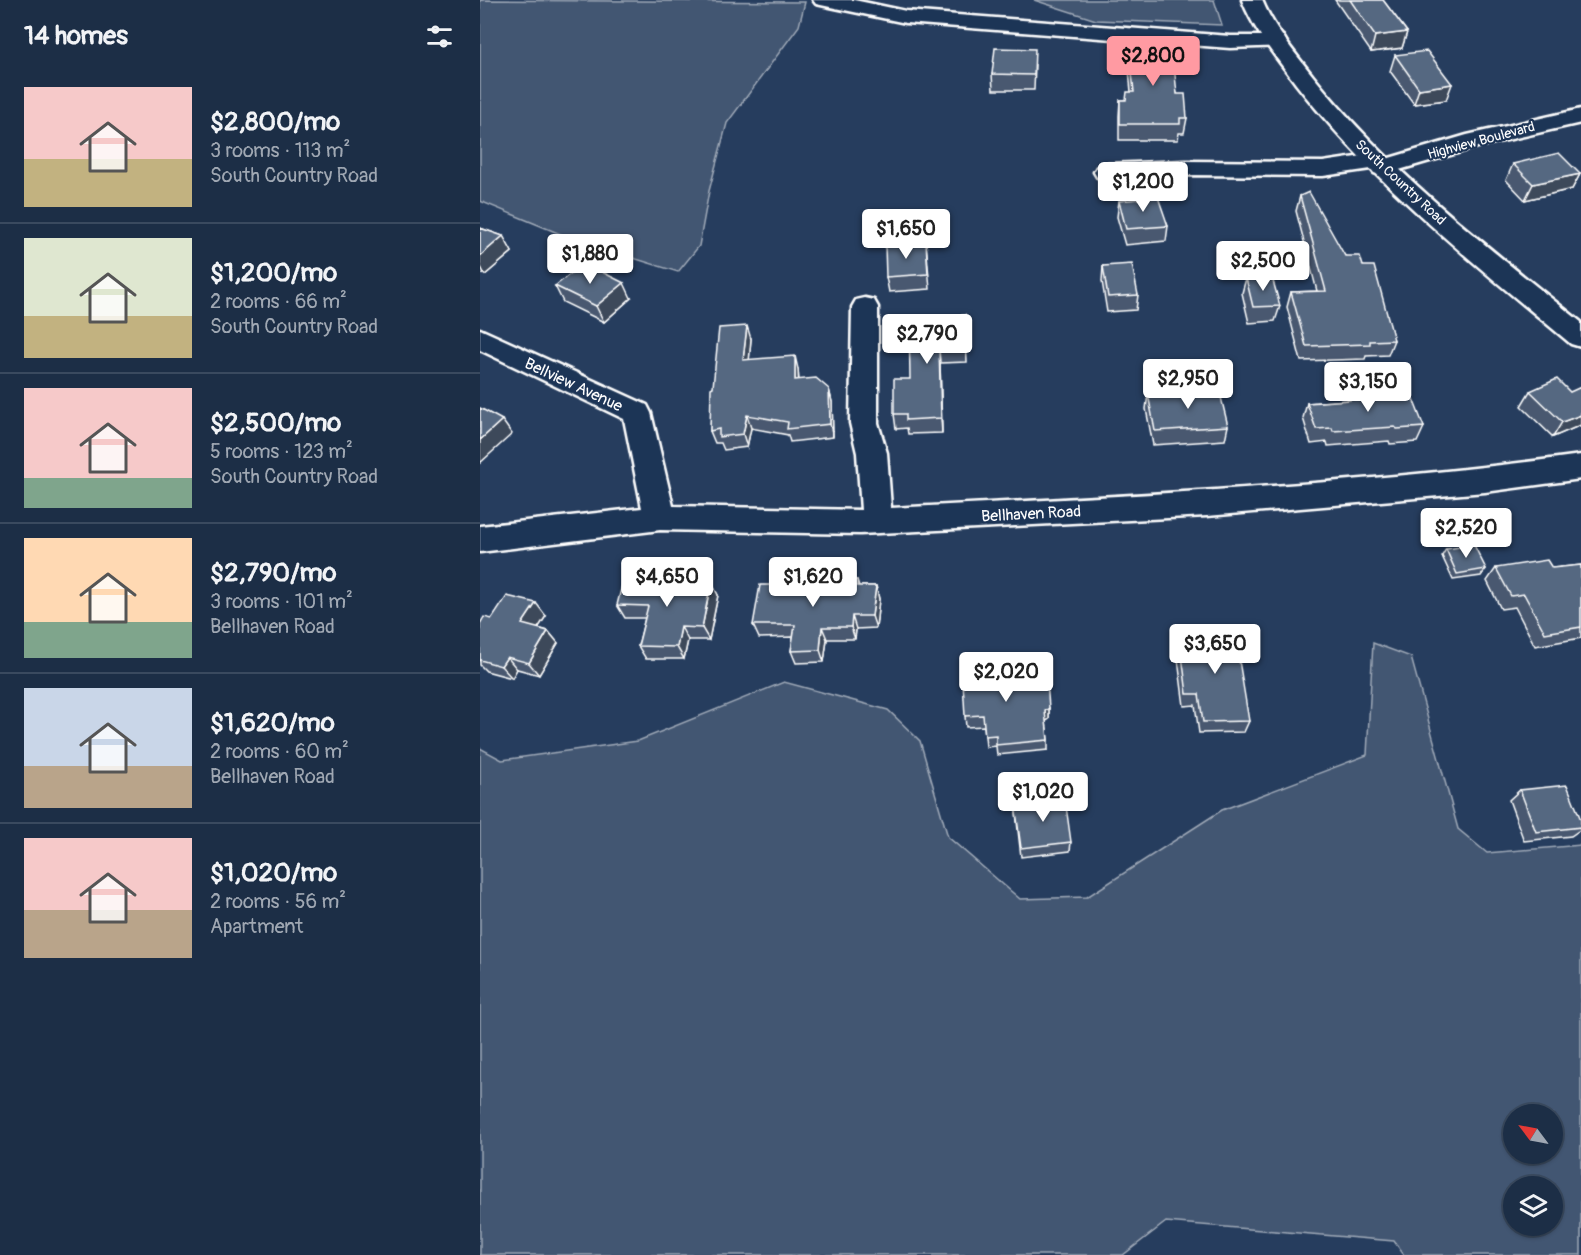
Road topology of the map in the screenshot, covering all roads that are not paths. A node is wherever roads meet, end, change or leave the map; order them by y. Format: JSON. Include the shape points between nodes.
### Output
{"nodes":[{"id":1,"x":823,"y":0,"type":"edge"},
{"id":2,"x":1252,"y":0,"type":"edge"},
{"id":3,"x":1275,"y":41,"type":"junction"},
{"id":4,"x":1581,"y":116,"type":"edge"},
{"id":5,"x":1379,"y":165,"type":"junction"},
{"id":6,"x":1106,"y":172,"type":"dead end"},
{"id":7,"x":866,"y":307,"type":"dead end"},
{"id":8,"x":1581,"y":338,"type":"edge"},
{"id":9,"x":480,"y":339,"type":"edge"},
{"id":10,"x":1581,"y":467,"type":"edge"},
{"id":11,"x":660,"y":518,"type":"junction"},
{"id":12,"x":877,"y":521,"type":"junction"},
{"id":13,"x":480,"y":538,"type":"edge"}],
"edges":[{"from":1,"to":3,"type":"street","via":[[906,17],[1230,42]]},
{"from":2,"to":3,"type":"street","name":"South Country Road","via":[[1259,19]]},
{"from":3,"to":5,"type":"street","name":"South Country Road","via":[[1322,105]]},
{"from":4,"to":5,"type":"street","name":"Highview Boulevard"},
{"from":5,"to":6,"type":"street","name":"Highview Boulevard"},
{"from":5,"to":8,"type":"street","name":"South Country Road"},
{"from":7,"to":12,"type":"street","via":[[864,423],[872,453]]},
{"from":9,"to":11,"type":"street","name":"Bellview Avenue","via":[[637,413]]},
{"from":10,"to":12,"type":"street","name":"Bellhaven Road","via":[[1485,480],[1207,504]]},
{"from":11,"to":12,"type":"street","name":"Bellhaven Road"},
{"from":11,"to":13,"type":"street","name":"Bellhaven Road"}]}
